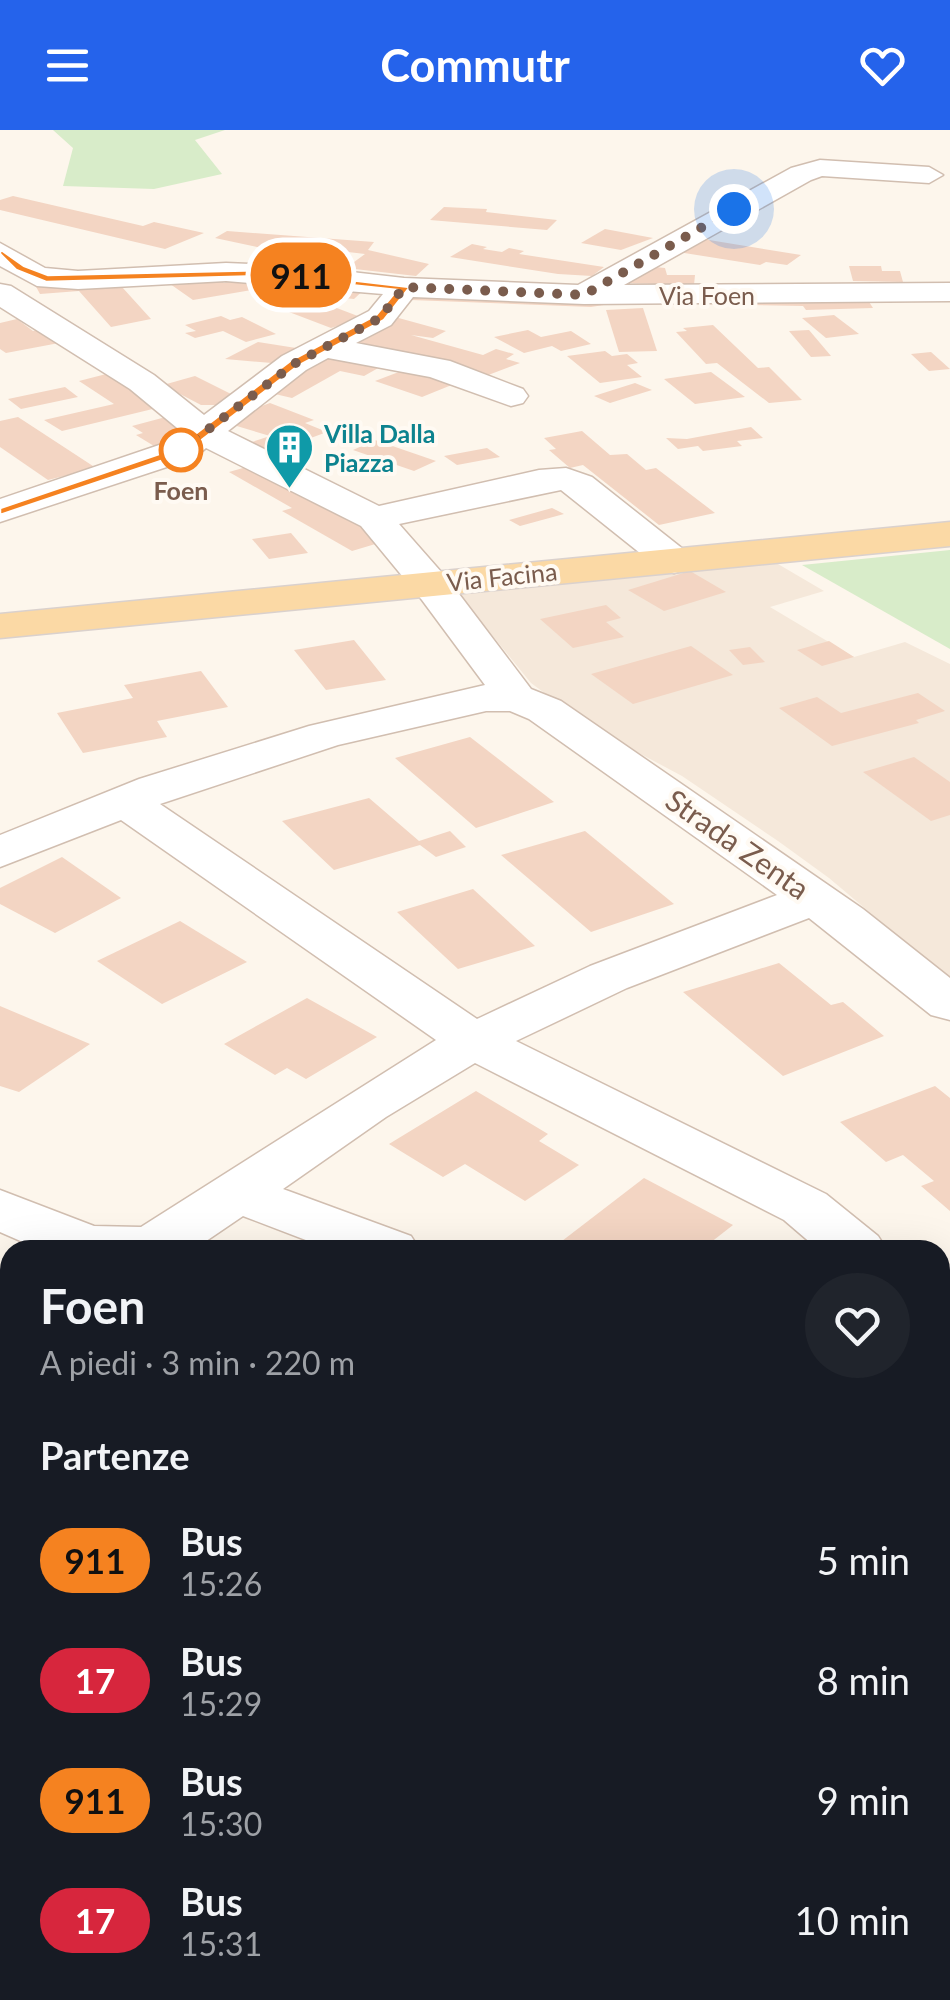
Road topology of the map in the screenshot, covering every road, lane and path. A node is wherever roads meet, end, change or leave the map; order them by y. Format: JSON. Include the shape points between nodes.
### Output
{"nodes":[{"id":1,"x":929,"y":175,"type":"dead end"},
{"id":2,"x":0,"y":252,"type":"edge"},
{"id":3,"x":38,"y":277,"type":"junction"},
{"id":4,"x":0,"y":291,"type":"edge"},
{"id":5,"x":950,"y":292,"type":"edge"},
{"id":6,"x":584,"y":295,"type":"junction"},
{"id":7,"x":396,"y":298,"type":"junction"},
{"id":8,"x":443,"y":320,"type":"dead end"},
{"id":9,"x":322,"y":347,"type":"junction"},
{"id":10,"x":511,"y":396,"type":"dead end"},
{"id":11,"x":204,"y":433,"type":"junction"},
{"id":12,"x":0,"y":511,"type":"edge"},
{"id":13,"x":374,"y":518,"type":"junction"},
{"id":14,"x":950,"y":534,"type":"edge"},
{"id":15,"x":674,"y":560,"type":"junction"},
{"id":16,"x":430,"y":584,"type":"junction"},
{"id":17,"x":54,"y":623,"type":"junction"},
{"id":18,"x":0,"y":626,"type":"edge"},
{"id":19,"x":0,"y":638,"type":"edge"},
{"id":20,"x":516,"y":698,"type":"junction"},
{"id":21,"x":125,"y":801,"type":"junction"},
{"id":22,"x":10,"y":834,"type":"edge"},
{"id":23,"x":814,"y":899,"type":"junction"},
{"id":24,"x":950,"y":1004,"type":"edge"},
{"id":25,"x":475,"y":1042,"type":"junction"},
{"id":26,"x":237,"y":1193,"type":"junction"},
{"id":27,"x":0,"y":1209,"type":"edge"},
{"id":28,"x":72,"y":1240,"type":"edge"},
{"id":29,"x":163,"y":1240,"type":"edge"},
{"id":30,"x":363,"y":1240,"type":"edge"},
{"id":31,"x":844,"y":1240,"type":"edge"}],
"edges":[{"from":1,"to":6,"type":"street","via":[[820,168],[801,174]]},
{"from":2,"to":3,"type":"street"},
{"from":3,"to":4,"type":"street"},
{"from":3,"to":7,"type":"street","name":"Via Foen","via":[[265,273]]},
{"from":4,"to":11,"type":"street","via":[[142,382]]},
{"from":5,"to":6,"type":"street","name":"Via Foen"},
{"from":6,"to":7,"type":"street","name":"Via Foen"},
{"from":7,"to":8,"type":"street"},
{"from":7,"to":9,"type":"street"},
{"from":9,"to":10,"type":"street","via":[[438,368]]},
{"from":9,"to":11,"type":"street"},
{"from":11,"to":12,"type":"street","via":[[126,472]]},
{"from":11,"to":13,"type":"street"},
{"from":13,"to":15,"type":"street","via":[[566,479]]},
{"from":13,"to":16,"type":"street"},
{"from":14,"to":15,"type":"main road","name":"Via Facina"},
{"from":15,"to":16,"type":"main road","name":"Via Facina"},
{"from":16,"to":17,"type":"main road","name":"Via Facina"},
{"from":16,"to":20,"type":"street"},
{"from":17,"to":18,"type":"main road","name":"Via Facina"},
{"from":17,"to":19,"type":"main road","name":"Via Facina"},
{"from":20,"to":21,"type":"street","via":[[468,702],[324,735]]},
{"from":20,"to":23,"type":"street","name":"Strada Zenta","via":[[545,710]]},
{"from":21,"to":22,"type":"street"},
{"from":21,"to":25,"type":"street"},
{"from":23,"to":24,"type":"street","name":"Strada Zenta"},
{"from":23,"to":25,"type":"street","via":[[655,958]]},
{"from":25,"to":26,"type":"street","via":[[412,1076]]},
{"from":25,"to":31,"type":"street","via":[[804,1207]]},
{"from":26,"to":29,"type":"street"},
{"from":26,"to":30,"type":"street"},
{"from":27,"to":28,"type":"street"}]}
